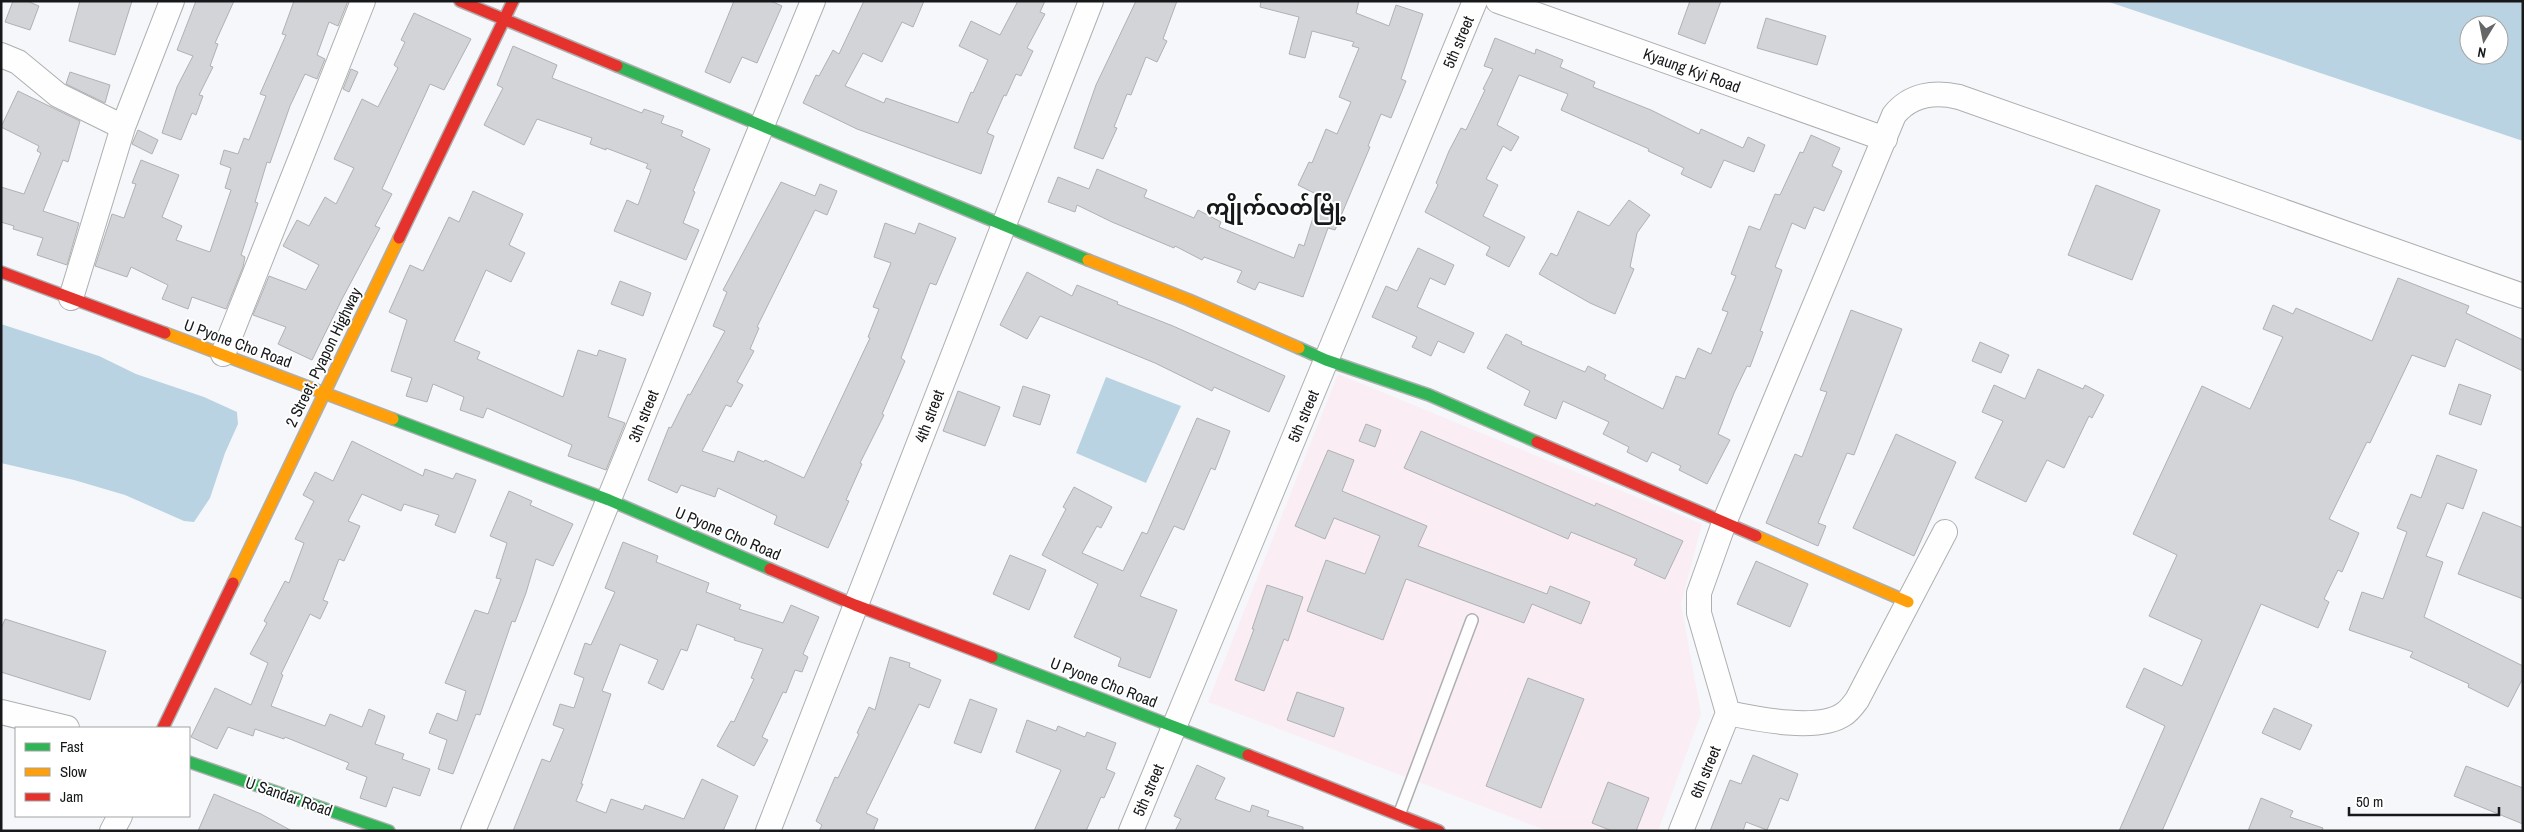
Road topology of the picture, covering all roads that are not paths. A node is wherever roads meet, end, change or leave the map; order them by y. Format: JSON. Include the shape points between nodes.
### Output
{"nodes":[{"id":1,"x":172,"y":1,"type":"edge"},
{"id":2,"x":362,"y":1,"type":"edge"},
{"id":3,"x":460,"y":1,"type":"edge"},
{"id":4,"x":513,"y":1,"type":"edge"},
{"id":5,"x":813,"y":1,"type":"edge"},
{"id":6,"x":1091,"y":1,"type":"edge"},
{"id":7,"x":1475,"y":1,"type":"edge"},
{"id":8,"x":1498,"y":1,"type":"edge"},
{"id":9,"x":504,"y":20,"type":"junction"},
{"id":10,"x":1,"y":55,"type":"edge"},
{"id":11,"x":123,"y":127,"type":"junction"},
{"id":12,"x":761,"y":128,"type":"junction"},
{"id":13,"x":1885,"y":139,"type":"junction"},
{"id":14,"x":1003,"y":227,"type":"junction"},
{"id":15,"x":1,"y":272,"type":"edge"},
{"id":16,"x":2523,"y":296,"type":"edge"},
{"id":17,"x":71,"y":298,"type":"junction"},
{"id":18,"x":223,"y":354,"type":"junction"},
{"id":19,"x":1326,"y":360,"type":"junction"},
{"id":20,"x":324,"y":392,"type":"junction"},
{"id":21,"x":609,"y":500,"type":"junction"},
{"id":22,"x":1724,"y":523,"type":"junction"},
{"id":23,"x":1945,"y":532,"type":"dead end"},
{"id":24,"x":1908,"y":602,"type":"junction"},
{"id":25,"x":855,"y":604,"type":"junction"},
{"id":26,"x":1472,"y":620,"type":"dead end"},
{"id":27,"x":1,"y":712,"type":"edge"},
{"id":28,"x":1728,"y":713,"type":"junction"},
{"id":29,"x":1174,"y":726,"type":"junction"},
{"id":30,"x":63,"y":727,"type":"edge"},
{"id":31,"x":162,"y":727,"type":"edge"},
{"id":32,"x":190,"y":762,"type":"edge"},
{"id":33,"x":1399,"y":815,"type":"junction"},
{"id":34,"x":119,"y":817,"type":"edge"},
{"id":35,"x":112,"y":831,"type":"edge"},
{"id":36,"x":389,"y":831,"type":"edge"},
{"id":37,"x":473,"y":831,"type":"edge"},
{"id":38,"x":768,"y":831,"type":"edge"},
{"id":39,"x":1131,"y":831,"type":"edge"},
{"id":40,"x":1439,"y":831,"type":"edge"},
{"id":41,"x":1681,"y":831,"type":"edge"}],
"edges":[{"from":1,"to":11,"type":"street"},
{"from":2,"to":18,"type":"street"},
{"from":3,"to":9,"type":"street"},
{"from":4,"to":9,"type":"street","name":"2 Street, Pyapon Highway"},
{"from":5,"to":12,"type":"street","name":"3th street"},
{"from":6,"to":14,"type":"street","name":"4th street"},
{"from":7,"to":19,"type":"street","name":"5th street"},
{"from":8,"to":13,"type":"street","name":"Kyaung Kyi Road"},
{"from":9,"to":12,"type":"street"},
{"from":9,"to":20,"type":"street","name":"2 Street, Pyapon Highway"},
{"from":10,"to":11,"type":"street","via":[[18,62],[58,95]]},
{"from":11,"to":17,"type":"street"},
{"from":12,"to":14,"type":"street"},
{"from":12,"to":21,"type":"street","name":"3th street"},
{"from":13,"to":16,"type":"street","via":[[1894,115],[1910,100],[1937,93],[1959,97]]},
{"from":13,"to":22,"type":"street"},
{"from":14,"to":19,"type":"street","via":[[1190,300]]},
{"from":14,"to":25,"type":"street","name":"4th street"},
{"from":15,"to":17,"type":"street","name":"U Pyone Cho Road"},
{"from":17,"to":18,"type":"street","name":"U Pyone Cho Road"},
{"from":18,"to":20,"type":"street","name":"U Pyone Cho Road"},
{"from":19,"to":22,"type":"street","via":[[1429,395]]},
{"from":19,"to":29,"type":"street","name":"5th street"},
{"from":20,"to":21,"type":"street","name":"U Pyone Cho Road"},
{"from":20,"to":31,"type":"street","name":"2 Street, Pyapon Highway"},
{"from":21,"to":25,"type":"street","name":"U Pyone Cho Road"},
{"from":21,"to":37,"type":"street","name":"3th street"},
{"from":22,"to":24,"type":"street"},
{"from":22,"to":28,"type":"street","via":[[1699,593],[1699,604]]},
{"from":23,"to":24,"type":"street"},
{"from":24,"to":28,"type":"street","via":[[1858,700],[1844,714],[1816,723],[1762,721]]},
{"from":25,"to":29,"type":"street","name":"U Pyone Cho Road"},
{"from":25,"to":38,"type":"street","name":"4th street"},
{"from":26,"to":33,"type":"lane"},
{"from":27,"to":30,"type":"street"},
{"from":28,"to":41,"type":"street","name":"6th street"},
{"from":29,"to":33,"type":"street","name":"U Pyone Cho Road"},
{"from":29,"to":39,"type":"street","name":"5th street"},
{"from":32,"to":36,"type":"street","name":"U Sandar Road"},
{"from":33,"to":40,"type":"street","name":"U Pyone Cho Road"},
{"from":34,"to":35,"type":"street"}]}
